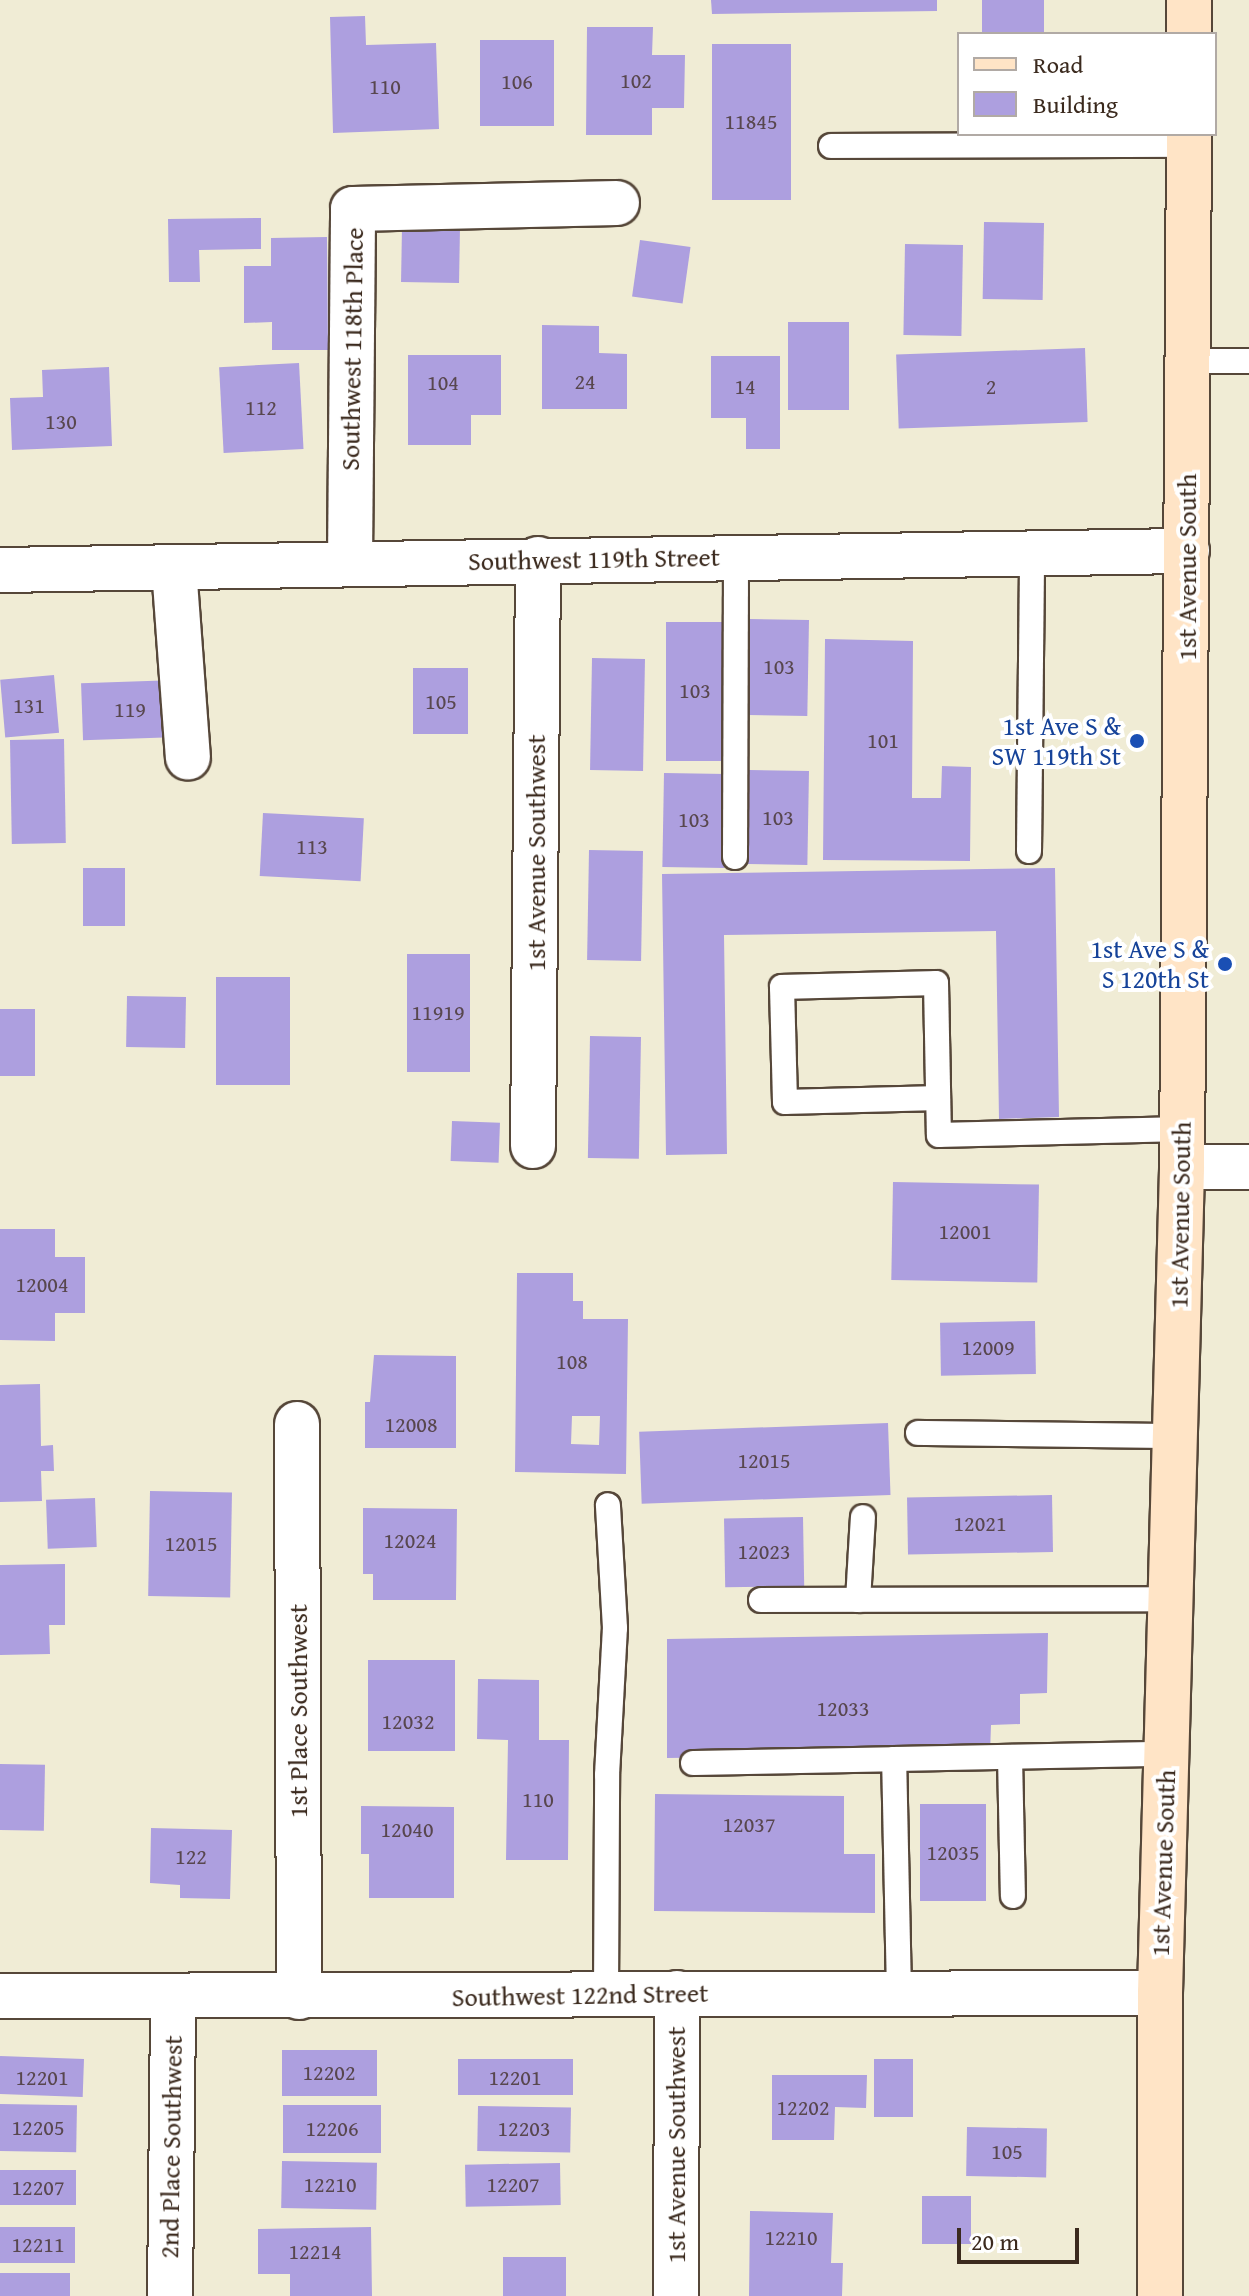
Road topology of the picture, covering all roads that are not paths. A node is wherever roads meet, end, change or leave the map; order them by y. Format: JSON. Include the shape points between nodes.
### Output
{"nodes":[{"id":1,"x":1189,"y":0,"type":"edge"},
{"id":2,"x":1189,"y":32,"type":"edge"},
{"id":3,"x":1188,"y":139,"type":"edge"},
{"id":4,"x":831,"y":146,"type":"dead end"},
{"id":5,"x":617,"y":203,"type":"dead end"},
{"id":6,"x":1188,"y":361,"type":"junction"},
{"id":7,"x":1249,"y":361,"type":"edge"},
{"id":8,"x":1187,"y":551,"type":"junction"},
{"id":9,"x":1032,"y":553,"type":"junction"},
{"id":10,"x":736,"y":557,"type":"junction"},
{"id":11,"x":538,"y":559,"type":"junction"},
{"id":12,"x":350,"y":561,"type":"junction"},
{"id":13,"x":174,"y":568,"type":"junction"},
{"id":14,"x":0,"y":570,"type":"edge"},
{"id":15,"x":188,"y":757,"type":"dead end"},
{"id":16,"x":1029,"y":851,"type":"dead end"},
{"id":17,"x":735,"y":857,"type":"dead end"},
{"id":18,"x":938,"y":1098,"type":"junction"},
{"id":19,"x":533,"y":1146,"type":"dead end"},
{"id":20,"x":1182,"y":1148,"type":"junction"},
{"id":21,"x":1249,"y":1167,"type":"edge"},
{"id":22,"x":297,"y":1424,"type":"dead end"},
{"id":23,"x":918,"y":1433,"type":"dead end"},
{"id":24,"x":1175,"y":1436,"type":"junction"},
{"id":25,"x":608,"y":1505,"type":"dead end"},
{"id":26,"x":863,"y":1517,"type":"dead end"},
{"id":27,"x":1171,"y":1599,"type":"junction"},
{"id":28,"x":761,"y":1600,"type":"dead end"},
{"id":29,"x":858,"y":1600,"type":"junction"},
{"id":30,"x":1166,"y":1754,"type":"junction"},
{"id":31,"x":1010,"y":1757,"type":"junction"},
{"id":32,"x":894,"y":1759,"type":"junction"},
{"id":33,"x":693,"y":1763,"type":"dead end"},
{"id":34,"x":1013,"y":1896,"type":"dead end"},
{"id":35,"x":677,"y":1993,"type":"junction"},
{"id":36,"x":899,"y":1993,"type":"junction"},
{"id":37,"x":1160,"y":1993,"type":"junction"},
{"id":38,"x":606,"y":1994,"type":"junction"},
{"id":39,"x":0,"y":1996,"type":"edge"},
{"id":40,"x":299,"y":1997,"type":"junction"},
{"id":41,"x":173,"y":1998,"type":"junction"},
{"id":42,"x":170,"y":2296,"type":"edge"},
{"id":43,"x":676,"y":2296,"type":"edge"},
{"id":44,"x":1160,"y":2296,"type":"edge"}],
"edges":[{"from":1,"to":2,"type":"main road"},
{"from":3,"to":4,"type":"lane"},
{"from":3,"to":6,"type":"main road","name":"1st Avenue South"},
{"from":5,"to":12,"type":"street","name":"Southwest 118th Place","via":[[353,209]]},
{"from":6,"to":7,"type":"lane"},
{"from":6,"to":8,"type":"main road","name":"1st Avenue South"},
{"from":8,"to":9,"type":"street","name":"Southwest 119th Street"},
{"from":8,"to":20,"type":"main road","name":"1st Avenue South"},
{"from":9,"to":10,"type":"street","name":"Southwest 119th Street"},
{"from":9,"to":16,"type":"lane"},
{"from":10,"to":11,"type":"street","name":"Southwest 119th Street"},
{"from":10,"to":17,"type":"lane"},
{"from":11,"to":12,"type":"street","name":"Southwest 119th Street"},
{"from":11,"to":19,"type":"street","name":"1st Avenue Southwest"},
{"from":12,"to":13,"type":"street","name":"Southwest 119th Street"},
{"from":13,"to":14,"type":"street","name":"Southwest 119th Street"},
{"from":13,"to":15,"type":"street"},
{"from":18,"to":18,"type":"lane","via":[[936,983],[782,987],[785,1102]]},
{"from":18,"to":20,"type":"lane","via":[[939,1135]]},
{"from":20,"to":21,"type":"street"},
{"from":20,"to":24,"type":"main road","name":"1st Avenue South"},
{"from":22,"to":40,"type":"street","name":"1st Place Southwest"},
{"from":23,"to":24,"type":"lane"},
{"from":24,"to":27,"type":"main road","name":"1st Avenue South"},
{"from":25,"to":38,"type":"lane","via":[[615,1628],[607,1775]]},
{"from":26,"to":29,"type":"lane"},
{"from":27,"to":29,"type":"lane"},
{"from":27,"to":30,"type":"main road","name":"1st Avenue South"},
{"from":28,"to":29,"type":"lane"},
{"from":30,"to":31,"type":"lane"},
{"from":30,"to":37,"type":"main road","name":"1st Avenue South"},
{"from":31,"to":32,"type":"lane"},
{"from":31,"to":34,"type":"lane"},
{"from":32,"to":33,"type":"lane"},
{"from":32,"to":36,"type":"lane"},
{"from":35,"to":36,"type":"street","name":"Southwest 122nd Street"},
{"from":35,"to":38,"type":"street","name":"Southwest 122nd Street"},
{"from":35,"to":43,"type":"street","name":"1st Avenue Southwest"},
{"from":36,"to":37,"type":"street","name":"Southwest 122nd Street"},
{"from":37,"to":44,"type":"main road","name":"1st Avenue South"},
{"from":38,"to":40,"type":"street","name":"Southwest 122nd Street"},
{"from":39,"to":41,"type":"street","name":"Southwest 122nd Street"},
{"from":40,"to":41,"type":"street","name":"Southwest 122nd Street"},
{"from":41,"to":42,"type":"street","name":"2nd Place Southwest"}]}
